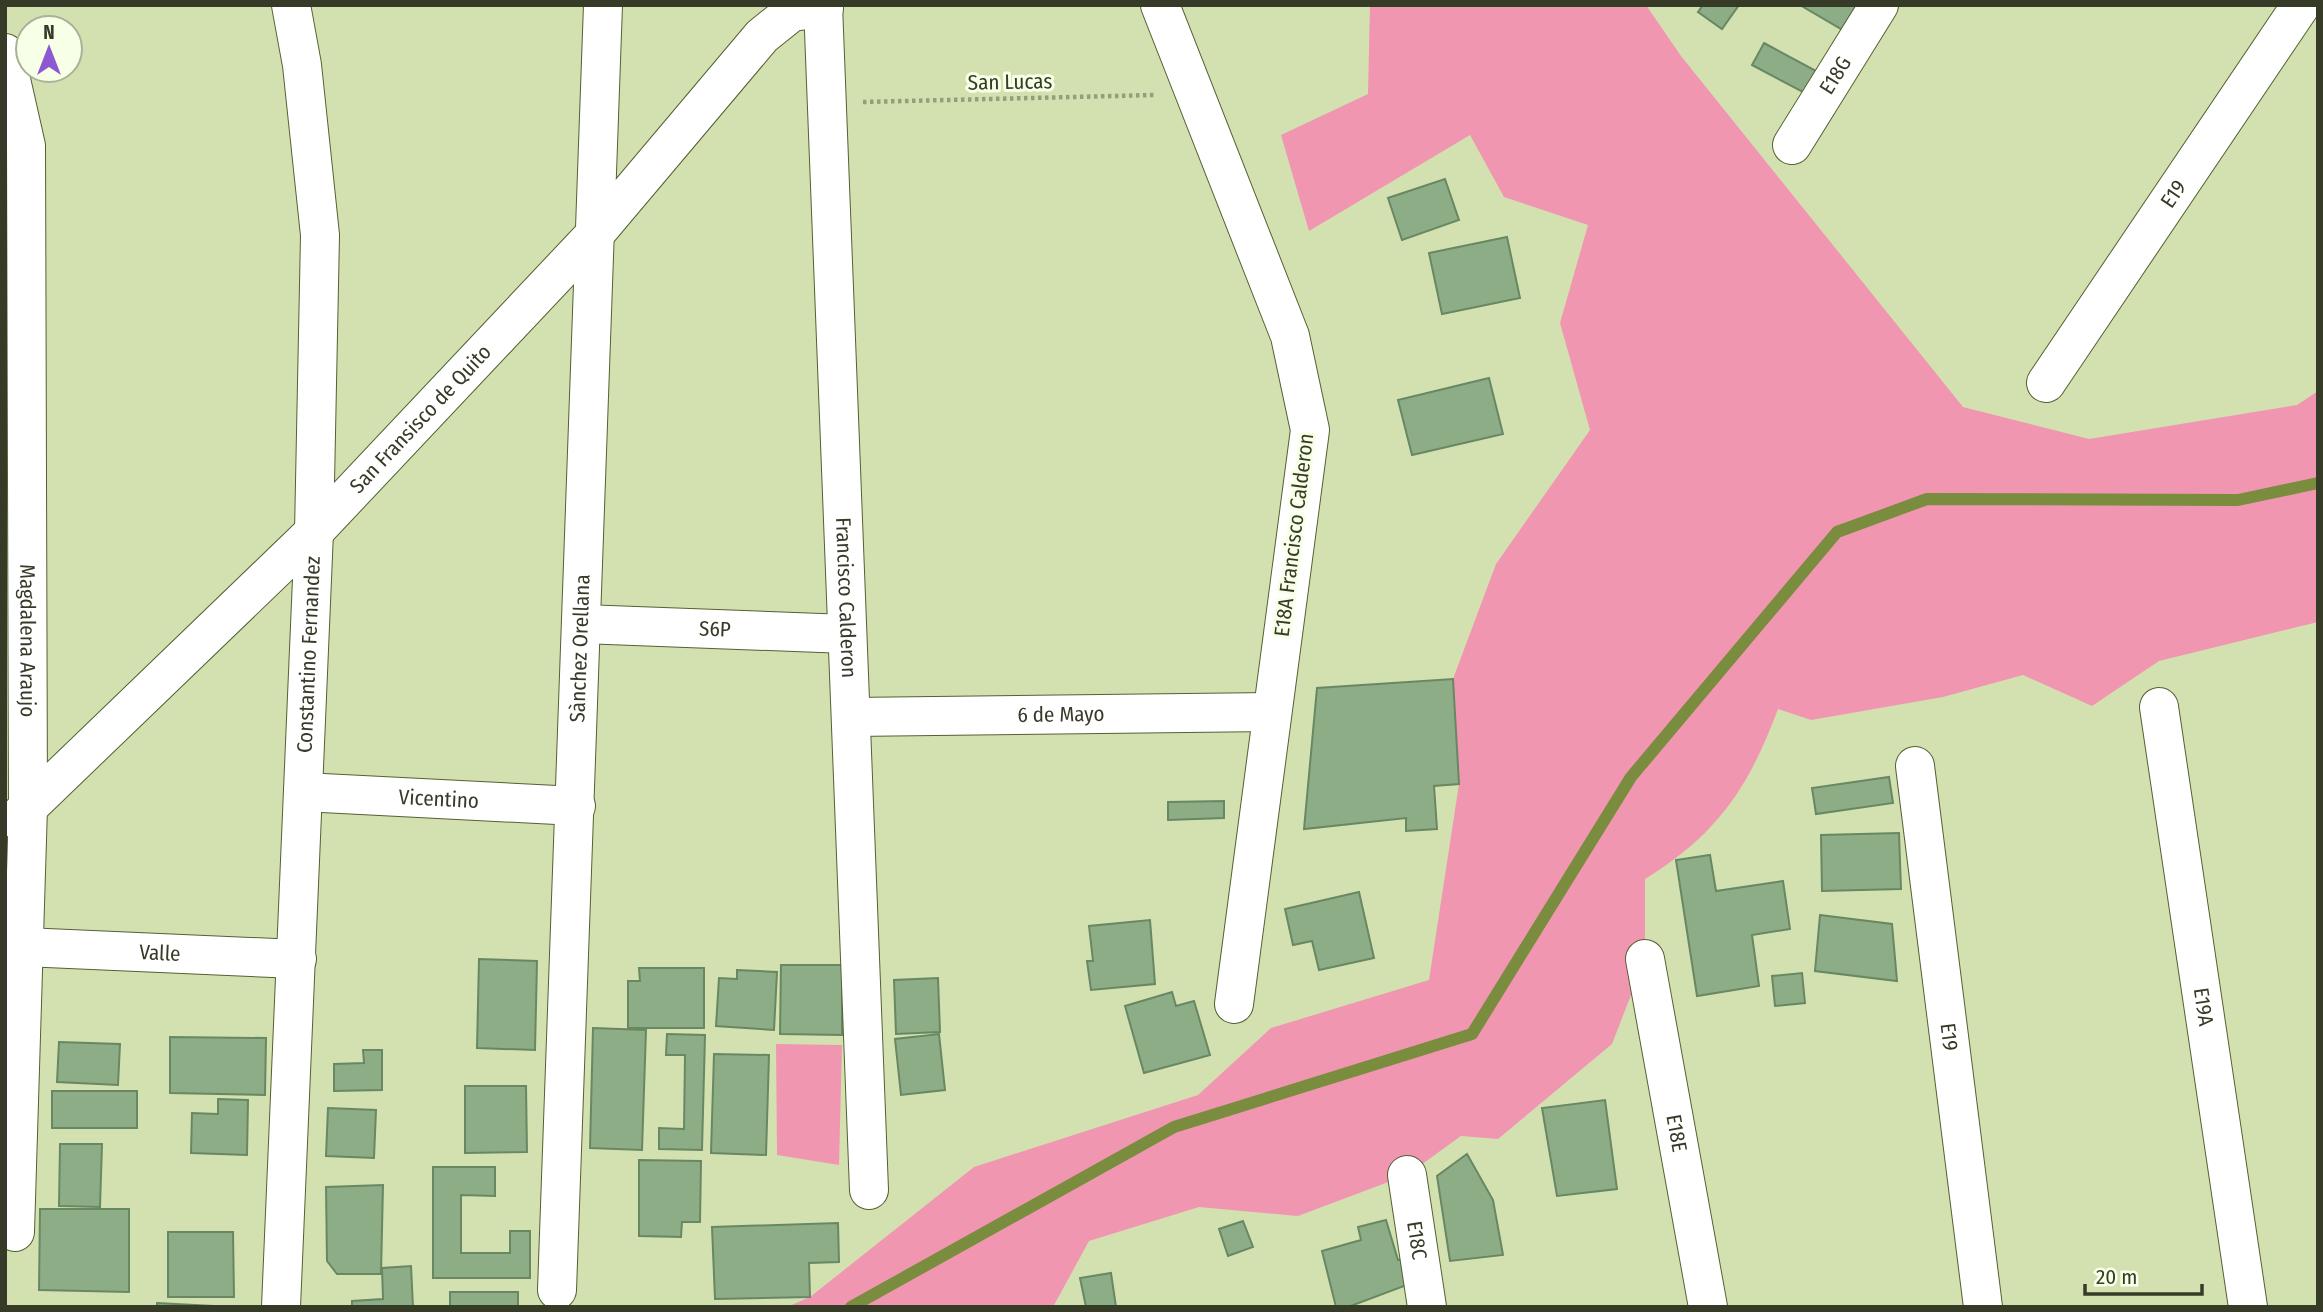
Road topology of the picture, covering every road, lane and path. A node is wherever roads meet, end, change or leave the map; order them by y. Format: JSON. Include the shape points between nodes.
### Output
{"nodes":[{"id":1,"x":291,"y":5,"type":"edge"},
{"id":2,"x":603,"y":5,"type":"edge"},
{"id":3,"x":1160,"y":5,"type":"edge"},
{"id":4,"x":1879,"y":5,"type":"edge"},
{"id":5,"x":2301,"y":5,"type":"edge"},
{"id":6,"x":823,"y":7,"type":"edge"},
{"id":7,"x":5,"y":53,"type":"edge"},
{"id":8,"x":1194,"y":94,"type":"junction"},
{"id":9,"x":827,"y":103,"type":"junction"},
{"id":10,"x":16,"y":143,"type":"edge"},
{"id":11,"x":1792,"y":145,"type":"dead end"},
{"id":12,"x":595,"y":234,"type":"junction"},
{"id":13,"x":2046,"y":383,"type":"dead end"},
{"id":14,"x":314,"y":532,"type":"junction"},
{"id":15,"x":582,"y":624,"type":"junction"},
{"id":16,"x":848,"y":634,"type":"junction"},
{"id":17,"x":2159,"y":707,"type":"dead end"},
{"id":18,"x":1271,"y":712,"type":"junction"},
{"id":19,"x":851,"y":718,"type":"junction"},
{"id":20,"x":1915,"y":766,"type":"dead end"},
{"id":21,"x":303,"y":792,"type":"junction"},
{"id":22,"x":576,"y":806,"type":"junction"},
{"id":23,"x":16,"y":819,"type":"edge"},
{"id":24,"x":24,"y":947,"type":"junction"},
{"id":25,"x":297,"y":959,"type":"junction"},
{"id":26,"x":1645,"y":960,"type":"dead end"},
{"id":27,"x":1234,"y":1004,"type":"dead end"},
{"id":28,"x":1407,"y":1175,"type":"dead end"},
{"id":29,"x":869,"y":1190,"type":"dead end"},
{"id":30,"x":15,"y":1232,"type":"dead end"},
{"id":31,"x":556,"y":1290,"type":"dead end"},
{"id":32,"x":281,"y":1307,"type":"edge"},
{"id":33,"x":1427,"y":1307,"type":"edge"},
{"id":34,"x":1708,"y":1307,"type":"edge"},
{"id":35,"x":1983,"y":1307,"type":"edge"},
{"id":36,"x":2248,"y":1307,"type":"edge"}],
"edges":[{"from":1,"to":14,"type":"street","name":"Constantino Fernandez","via":[[320,235]]},
{"from":2,"to":12,"type":"street","name":"Sànchez Orellana"},
{"from":3,"to":8,"type":"street","name":"E18A Francisco Calderon"},
{"from":4,"to":11,"type":"street","name":"E18G"},
{"from":5,"to":13,"type":"street","name":"E19"},
{"from":6,"to":9,"type":"street","name":"Francisco Calderon"},
{"from":6,"to":12,"type":"street","name":"San Fransisco de Quito","via":[[792,12],[762,36]]},
{"from":7,"to":10,"type":"street","name":"Magdalena Araujo"},
{"from":8,"to":9,"type":"path","name":"San Lucas"},
{"from":8,"to":18,"type":"street","name":"E18A Francisco Calderon","via":[[1290,336],[1310,430]]},
{"from":9,"to":16,"type":"street","name":"Francisco Calderon"},
{"from":10,"to":23,"type":"street","name":"Magdalena Araujo"},
{"from":12,"to":14,"type":"street","name":"San Fransisco de Quito"},
{"from":12,"to":15,"type":"street","name":"Sànchez Orellana"},
{"from":14,"to":21,"type":"street","name":"Constantino Fernandez"},
{"from":14,"to":23,"type":"street","name":"San Fransisco de Quito"},
{"from":15,"to":16,"type":"street","name":"S6P"},
{"from":15,"to":22,"type":"street","name":"Sànchez Orellana"},
{"from":16,"to":19,"type":"street","name":"Francisco Calderon"},
{"from":17,"to":36,"type":"street","name":"E19A"},
{"from":18,"to":19,"type":"street","name":"6 de Mayo"},
{"from":18,"to":27,"type":"street","name":"E18A Francisco Calderon"},
{"from":19,"to":29,"type":"street","name":"Francisco Calderon"},
{"from":20,"to":35,"type":"street","name":"E19"},
{"from":21,"to":22,"type":"street","name":"Vicentino"},
{"from":21,"to":25,"type":"street","name":"Constantino Fernandez"},
{"from":22,"to":31,"type":"street","name":"Sànchez Orellana"},
{"from":23,"to":24,"type":"street","name":"Magdalena Araujo"},
{"from":24,"to":25,"type":"street","name":"Valle"},
{"from":24,"to":30,"type":"street","name":"Magdalena Araujo"},
{"from":25,"to":32,"type":"street","name":"Constantino Fernandez"},
{"from":26,"to":34,"type":"street","name":"E18E"},
{"from":28,"to":33,"type":"street","name":"E18C"}]}
